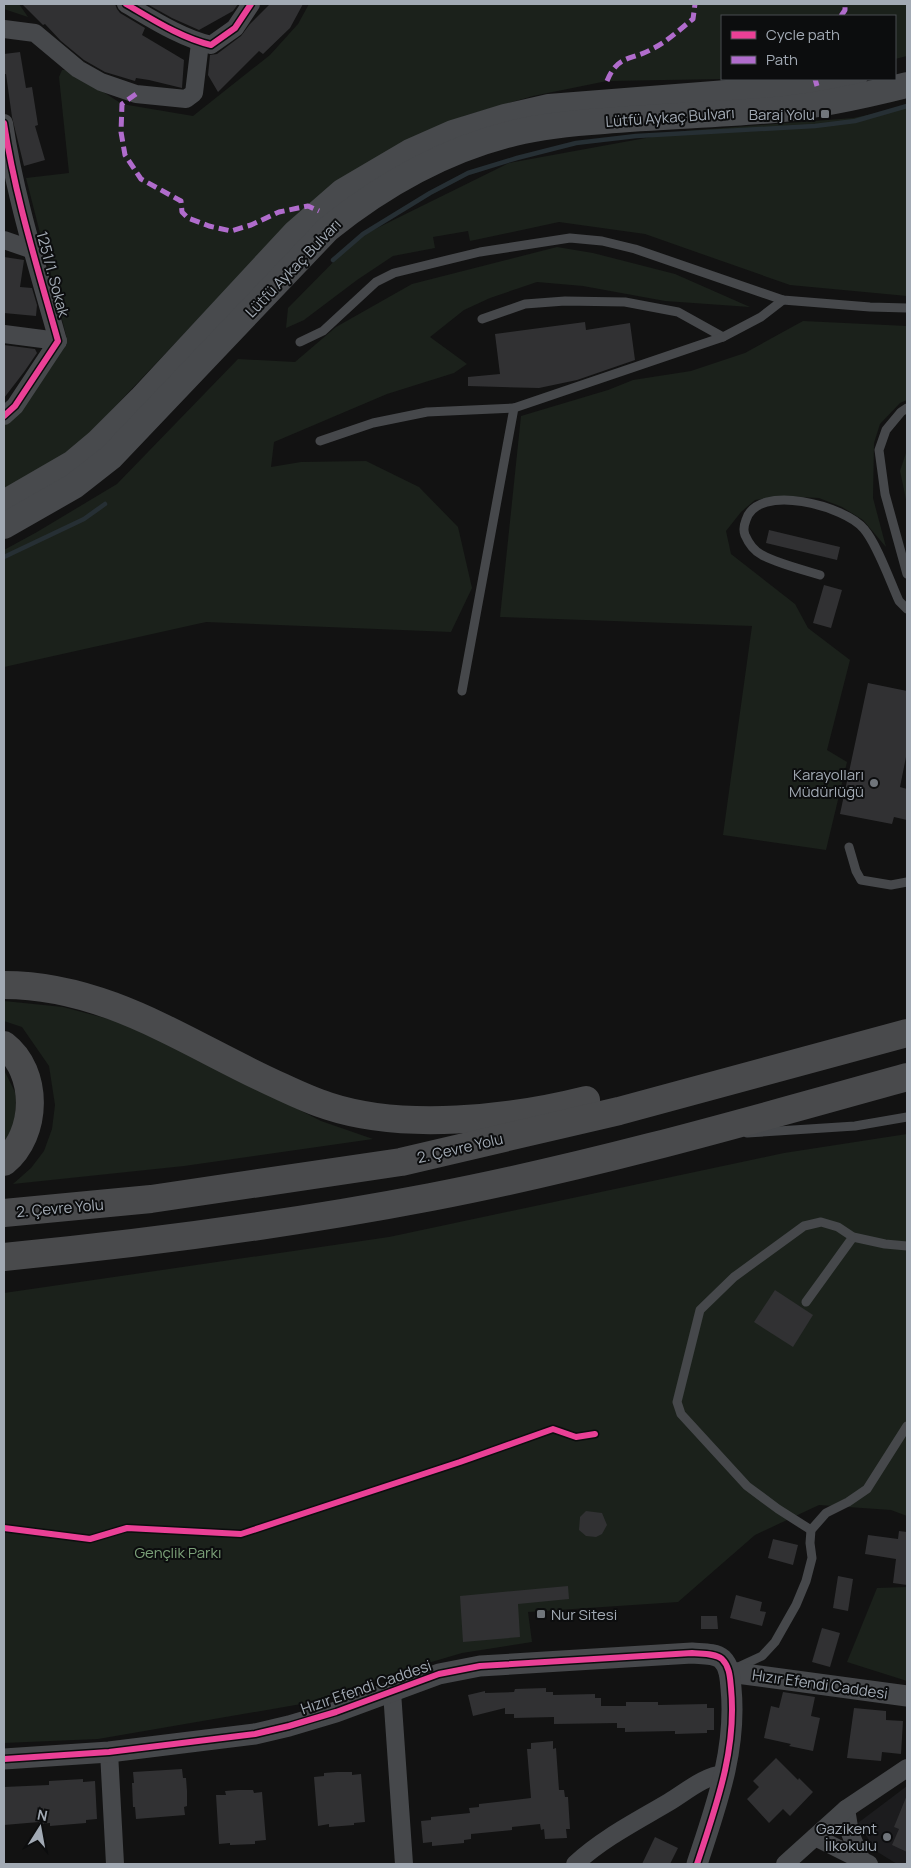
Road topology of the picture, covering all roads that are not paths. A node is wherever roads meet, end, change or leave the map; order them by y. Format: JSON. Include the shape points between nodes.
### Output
{"nodes":[{"id":1,"x":126,"y":4,"type":"edge"},
{"id":2,"x":251,"y":4,"type":"edge"},
{"id":3,"x":4,"y":30,"type":"edge"},
{"id":4,"x":200,"y":43,"type":"junction"},
{"id":5,"x":849,"y":80,"type":"edge"},
{"id":6,"x":907,"y":85,"type":"edge"},
{"id":7,"x":4,"y":123,"type":"edge"},
{"id":8,"x":5,"y":142,"type":"edge"},
{"id":9,"x":4,"y":240,"type":"edge"},
{"id":10,"x":32,"y":250,"type":"junction"},
{"id":11,"x":784,"y":300,"type":"junction"},
{"id":12,"x":907,"y":308,"type":"edge"},
{"id":13,"x":482,"y":319,"type":"dead end"},
{"id":14,"x":228,"y":325,"type":"junction"},
{"id":15,"x":4,"y":334,"type":"edge"},
{"id":16,"x":723,"y":337,"type":"junction"},
{"id":17,"x":58,"y":341,"type":"junction"},
{"id":18,"x":300,"y":342,"type":"dead end"},
{"id":19,"x":8,"y":405,"type":"edge"},
{"id":20,"x":514,"y":408,"type":"junction"},
{"id":21,"x":907,"y":408,"type":"edge"},
{"id":22,"x":320,"y":441,"type":"dead end"},
{"id":23,"x":4,"y":504,"type":"edge"},
{"id":24,"x":4,"y":526,"type":"edge"},
{"id":25,"x":907,"y":574,"type":"edge"},
{"id":26,"x":820,"y":575,"type":"dead end"},
{"id":27,"x":907,"y":609,"type":"edge"},
{"id":28,"x":462,"y":691,"type":"dead end"},
{"id":29,"x":850,"y":847,"type":"dead end"},
{"id":30,"x":907,"y":882,"type":"edge"},
{"id":31,"x":4,"y":985,"type":"edge"},
{"id":32,"x":907,"y":1033,"type":"edge"},
{"id":33,"x":4,"y":1045,"type":"edge"},
{"id":34,"x":808,"y":1060,"type":"junction"},
{"id":35,"x":907,"y":1077,"type":"edge"},
{"id":36,"x":907,"y":1117,"type":"edge"},
{"id":37,"x":692,"y":1137,"type":"junction"},
{"id":38,"x":4,"y":1162,"type":"edge"},
{"id":39,"x":4,"y":1213,"type":"edge"},
{"id":40,"x":853,"y":1237,"type":"junction"},
{"id":41,"x":907,"y":1246,"type":"edge"},
{"id":42,"x":4,"y":1257,"type":"edge"},
{"id":43,"x":806,"y":1302,"type":"dead end"},
{"id":44,"x":907,"y":1426,"type":"edge"},
{"id":45,"x":811,"y":1530,"type":"junction"},
{"id":46,"x":730,"y":1672,"type":"junction"},
{"id":47,"x":392,"y":1692,"type":"junction"},
{"id":48,"x":907,"y":1696,"type":"edge"},
{"id":49,"x":109,"y":1752,"type":"junction"},
{"id":50,"x":4,"y":1759,"type":"edge"},
{"id":51,"x":907,"y":1768,"type":"edge"},
{"id":52,"x":724,"y":1774,"type":"junction"},
{"id":53,"x":846,"y":1810,"type":"junction"},
{"id":54,"x":815,"y":1836,"type":"junction"},
{"id":55,"x":865,"y":1862,"type":"edge"},
{"id":56,"x":115,"y":1864,"type":"edge"},
{"id":57,"x":404,"y":1864,"type":"edge"},
{"id":58,"x":575,"y":1864,"type":"edge"},
{"id":59,"x":698,"y":1864,"type":"edge"},
{"id":60,"x":785,"y":1864,"type":"edge"}],
"edges":[{"from":1,"to":4,"type":"street"},
{"from":2,"to":4,"type":"street","via":[[236,28],[211,45]]},
{"from":3,"to":4,"type":"street","via":[[35,33],[78,69],[101,82],[136,94],[186,99],[194,93]]},
{"from":5,"to":14,"type":"main road","name":"Lütfü Aykaç Bulvarı","via":[[817,86],[549,108],[504,117],[454,133],[410,152],[336,197],[295,233]]},
{"from":6,"to":14,"type":"main road","name":"Lütfü Aykaç Bulvarı","via":[[823,104],[774,110],[568,124],[514,133],[460,151],[421,167],[359,204],[328,229]]},
{"from":7,"to":8,"type":"street","name":"1251/1. Sokak"},
{"from":8,"to":10,"type":"street","name":"1251/1. Sokak"},
{"from":9,"to":10,"type":"street"},
{"from":10,"to":17,"type":"street","name":"1251/1. Sokak"},
{"from":11,"to":12,"type":"lane"},
{"from":11,"to":16,"type":"lane","via":[[761,317]]},
{"from":11,"to":18,"type":"lane","via":[[635,249],[570,238],[480,252],[394,273],[376,282],[323,331]]},
{"from":13,"to":16,"type":"lane","via":[[525,304],[565,300],[625,302],[678,312]]},
{"from":14,"to":23,"type":"main road","name":"Lütfü Aykaç Bulvarı","via":[[72,463]]},
{"from":14,"to":24,"type":"main road","name":"Lütfü Aykaç Bulvarı","via":[[110,457],[74,486]]},
{"from":15,"to":17,"type":"street"},
{"from":16,"to":20,"type":"lane"},
{"from":17,"to":19,"type":"street","name":"1251/1. Sokak"},
{"from":20,"to":22,"type":"lane","via":[[427,412],[373,423]]},
{"from":20,"to":28,"type":"lane"},
{"from":21,"to":25,"type":"lane","via":[[886,430],[879,450],[885,494]]},
{"from":26,"to":27,"type":"lane","via":[[761,555],[749,543],[744,532],[746,518],[752,509],[768,502],[799,501],[854,518],[865,529],[899,601]]},
{"from":29,"to":30,"type":"lane","via":[[861,880],[891,885]]},
{"from":31,"to":34,"type":"highway","via":[[47,988],[82,996],[138,1015],[259,1077],[327,1106],[361,1115],[400,1119],[454,1120],[559,1107],[720,1068],[774,1059]]},
{"from":32,"to":34,"type":"highway","name":"2. Çevre Yolu"},
{"from":33,"to":38,"type":"highway","via":[[11,1051],[27,1080],[30,1108],[20,1142]]},
{"from":34,"to":39,"type":"highway","name":"2. Çevre Yolu","via":[[619,1111],[401,1162],[151,1199]]},
{"from":35,"to":37,"type":"highway"},
{"from":36,"to":37,"type":"lane","via":[[854,1126]]},
{"from":37,"to":42,"type":"highway","via":[[422,1198],[230,1230]]},
{"from":40,"to":41,"type":"lane"},
{"from":40,"to":43,"type":"lane"},
{"from":40,"to":45,"type":"lane","via":[[838,1226],[821,1222],[804,1226],[734,1277],[700,1310],[677,1402],[681,1414],[747,1486]]},
{"from":44,"to":45,"type":"lane","via":[[867,1489],[826,1513]]},
{"from":45,"to":46,"type":"lane","via":[[812,1558],[806,1581],[775,1642],[762,1656]]},
{"from":46,"to":47,"type":"street","name":"Hızır Efendi Caddesi","via":[[722,1659],[710,1654],[546,1661],[480,1666],[438,1674]]},
{"from":46,"to":48,"type":"street","name":"Hızır Efendi Caddesi"},
{"from":46,"to":52,"type":"street","via":[[732,1739]]},
{"from":47,"to":49,"type":"street","name":"Hızır Efendi Caddesi","via":[[289,1726]]},
{"from":47,"to":57,"type":"street"},
{"from":49,"to":50,"type":"street","name":"Hızır Efendi Caddesi"},
{"from":49,"to":56,"type":"street"},
{"from":51,"to":53,"type":"street"},
{"from":52,"to":58,"type":"street","via":[[703,1781],[640,1819]]},
{"from":52,"to":59,"type":"street"},
{"from":53,"to":54,"type":"street"},
{"from":53,"to":55,"type":"street","via":[[850,1833]]},
{"from":54,"to":55,"type":"street"},
{"from":54,"to":60,"type":"street"}]}
